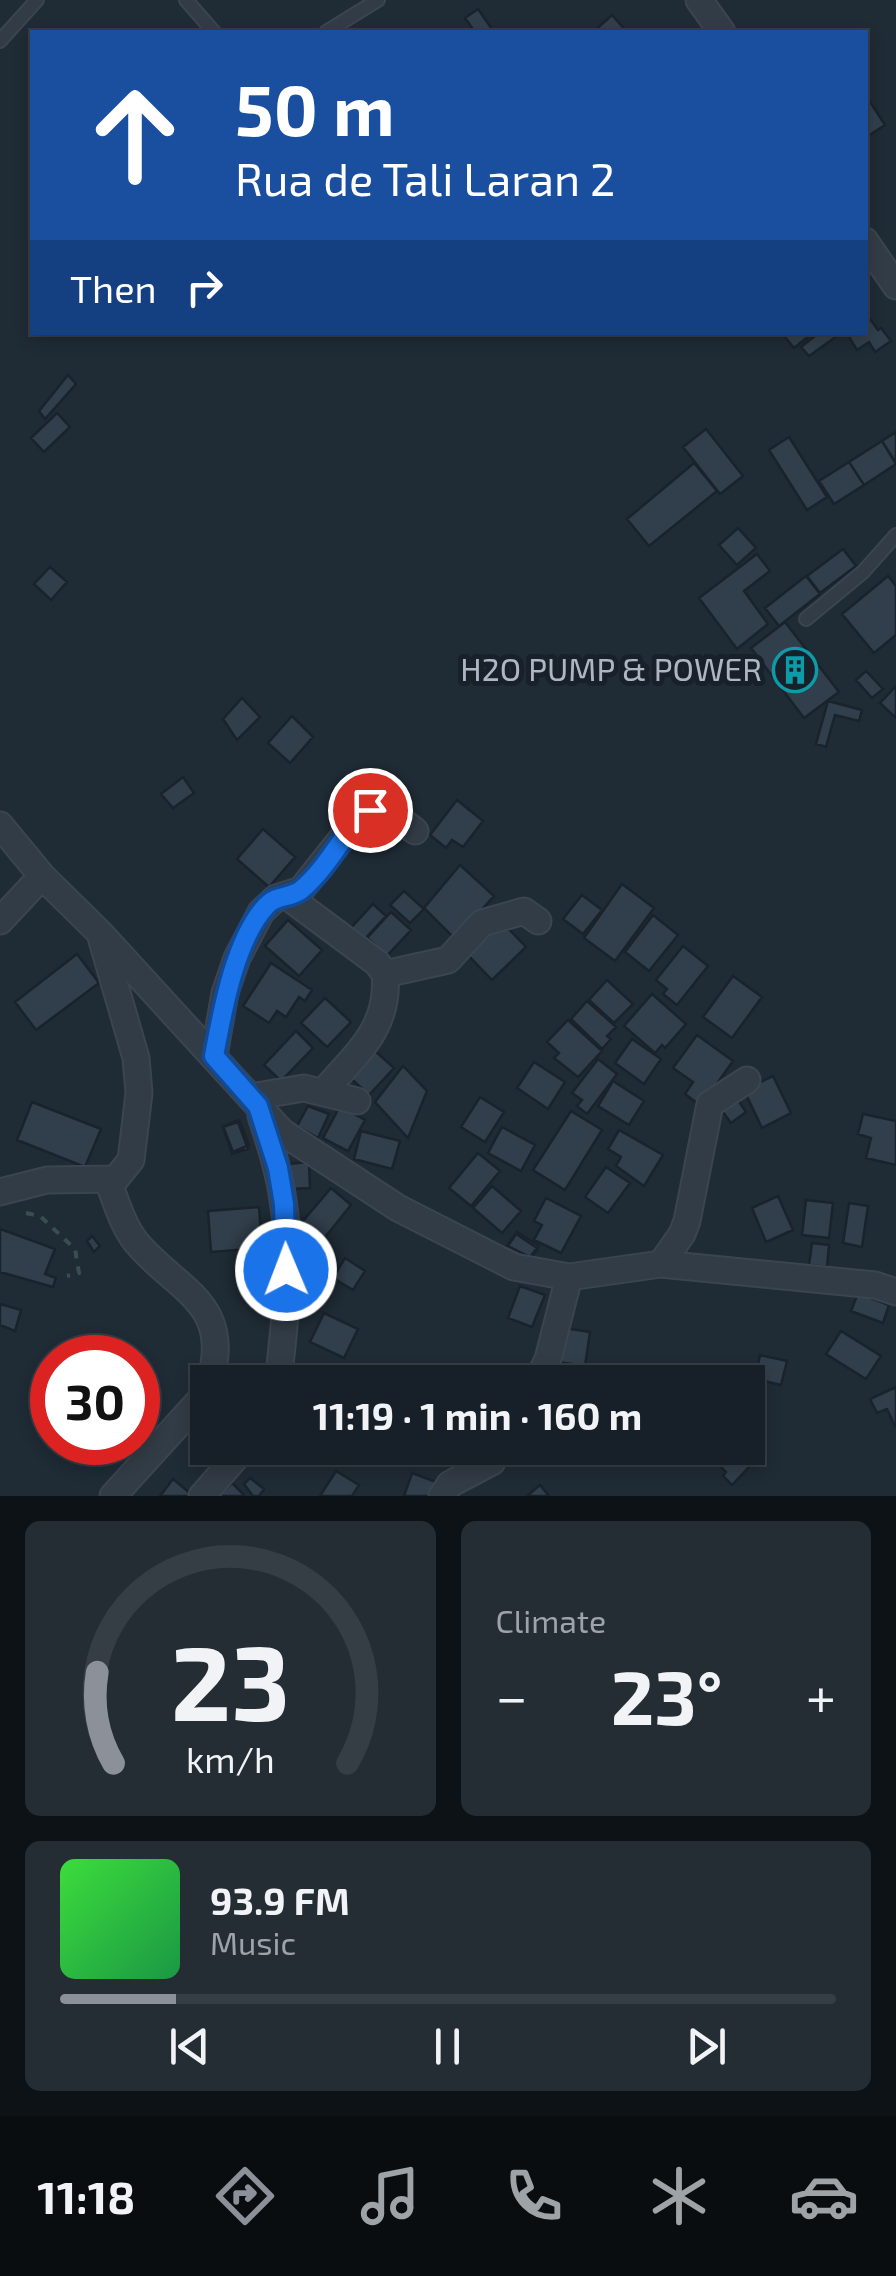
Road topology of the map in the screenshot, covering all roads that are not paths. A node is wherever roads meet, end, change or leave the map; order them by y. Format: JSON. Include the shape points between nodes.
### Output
{"nodes":[{"id":1,"x":37,"y":0,"type":"edge"},
{"id":2,"x":186,"y":0,"type":"edge"},
{"id":3,"x":378,"y":0,"type":"edge"},
{"id":4,"x":699,"y":0,"type":"edge"},
{"id":5,"x":212,"y":30,"type":"edge"},
{"id":6,"x":329,"y":30,"type":"edge"},
{"id":7,"x":721,"y":30,"type":"edge"},
{"id":8,"x":0,"y":41,"type":"edge"},
{"id":9,"x":868,"y":245,"type":"edge"},
{"id":10,"x":896,"y":286,"type":"edge"},
{"id":11,"x":896,"y":535,"type":"edge"},
{"id":12,"x":806,"y":620,"type":"dead end"},
{"id":13,"x":0,"y":825,"type":"edge"},
{"id":14,"x":415,"y":831,"type":"dead end"},
{"id":15,"x":42,"y":876,"type":"junction"},
{"id":16,"x":287,"y":896,"type":"junction"},
{"id":17,"x":0,"y":920,"type":"edge"},
{"id":18,"x":538,"y":921,"type":"dead end"},
{"id":19,"x":100,"y":933,"type":"junction"},
{"id":20,"x":385,"y":974,"type":"junction"},
{"id":21,"x":214,"y":1056,"type":"junction"},
{"id":22,"x":746,"y":1080,"type":"dead end"},
{"id":23,"x":324,"y":1091,"type":"junction"},
{"id":24,"x":254,"y":1101,"type":"junction"},
{"id":25,"x":358,"y":1101,"type":"dead end"},
{"id":26,"x":110,"y":1186,"type":"junction"},
{"id":27,"x":0,"y":1192,"type":"edge"},
{"id":28,"x":660,"y":1264,"type":"junction"},
{"id":29,"x":570,"y":1277,"type":"junction"},
{"id":30,"x":896,"y":1292,"type":"edge"},
{"id":31,"x":213,"y":1365,"type":"edge"},
{"id":32,"x":279,"y":1365,"type":"edge"},
{"id":33,"x":545,"y":1365,"type":"edge"},
{"id":34,"x":190,"y":1407,"type":"edge"},
{"id":35,"x":229,"y":1465,"type":"edge"},
{"id":36,"x":480,"y":1465,"type":"edge"},
{"id":37,"x":492,"y":1465,"type":"edge"},
{"id":38,"x":113,"y":1496,"type":"edge"},
{"id":39,"x":202,"y":1496,"type":"edge"},
{"id":40,"x":442,"y":1496,"type":"edge"},
{"id":41,"x":478,"y":1496,"type":"edge"}],
"edges":[{"from":1,"to":8,"type":"lane"},
{"from":2,"to":5,"type":"lane"},
{"from":3,"to":6,"type":"lane"},
{"from":4,"to":7,"type":"street"},
{"from":9,"to":10,"type":"street"},
{"from":11,"to":12,"type":"lane"},
{"from":13,"to":15,"type":"street"},
{"from":14,"to":16,"type":"street","via":[[386,810],[370,810],[306,884]]},
{"from":15,"to":17,"type":"street"},
{"from":15,"to":19,"type":"street"},
{"from":16,"to":20,"type":"street"},
{"from":16,"to":21,"type":"street","via":[[268,903],[237,958]]},
{"from":18,"to":20,"type":"street","via":[[524,912],[482,923],[448,960]]},
{"from":19,"to":21,"type":"street"},
{"from":19,"to":26,"type":"street","via":[[136,1058],[139,1093],[131,1160]]},
{"from":20,"to":23,"type":"street","via":[[376,1030]]},
{"from":21,"to":24,"type":"street"},
{"from":22,"to":28,"type":"street","via":[[706,1110],[687,1221]]},
{"from":23,"to":24,"type":"street","via":[[286,1088]]},
{"from":23,"to":25,"type":"street"},
{"from":24,"to":29,"type":"street","via":[[282,1132],[398,1208],[514,1267]]},
{"from":24,"to":32,"type":"street","via":[[284,1204]]},
{"from":26,"to":27,"type":"street","via":[[113,1179],[74,1177]]},
{"from":26,"to":31,"type":"street","via":[[138,1245],[203,1305],[216,1349]]},
{"from":28,"to":29,"type":"street"},
{"from":28,"to":30,"type":"street"},
{"from":29,"to":33,"type":"street"},
{"from":34,"to":38,"type":"street"},
{"from":35,"to":39,"type":"street"},
{"from":36,"to":40,"type":"street"},
{"from":37,"to":41,"type":"street"}]}
